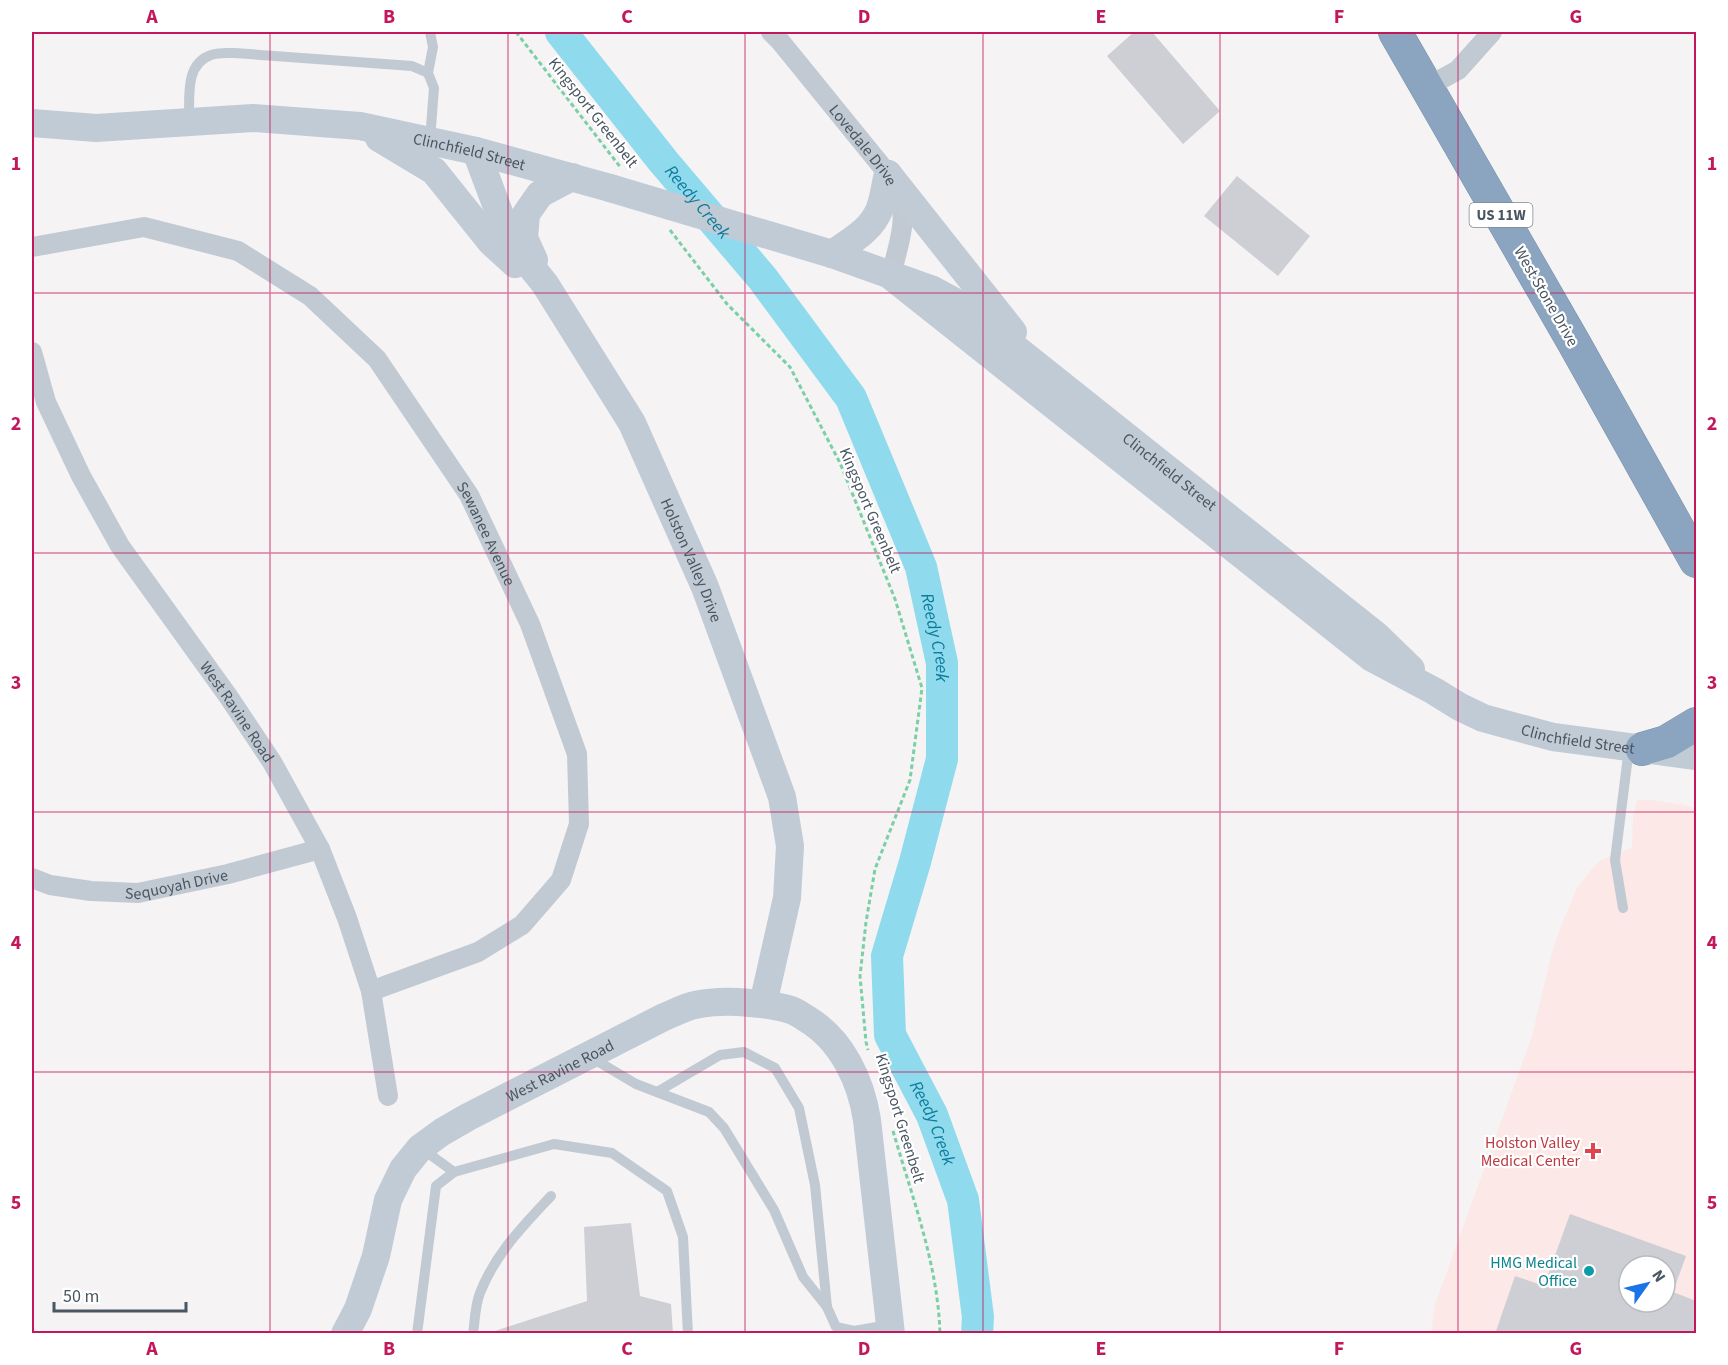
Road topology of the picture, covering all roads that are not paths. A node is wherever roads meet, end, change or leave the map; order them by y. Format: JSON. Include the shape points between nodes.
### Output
{"nodes":[{"id":1,"x":430,"y":32,"type":"edge"},
{"id":2,"x":771,"y":32,"type":"edge"},
{"id":3,"x":1395,"y":32,"type":"edge"},
{"id":4,"x":1492,"y":32,"type":"edge"},
{"id":5,"x":428,"y":73,"type":"junction"},
{"id":6,"x":1427,"y":87,"type":"junction"},
{"id":7,"x":32,"y":123,"type":"edge"},
{"id":8,"x":189,"y":123,"type":"junction"},
{"id":9,"x":360,"y":126,"type":"junction"},
{"id":10,"x":430,"y":141,"type":"junction"},
{"id":11,"x":476,"y":151,"type":"junction"},
{"id":12,"x":888,"y":174,"type":"junction"},
{"id":13,"x":572,"y":177,"type":"junction"},
{"id":14,"x":32,"y":247,"type":"edge"},
{"id":15,"x":832,"y":254,"type":"junction"},
{"id":16,"x":891,"y":276,"type":"junction"},
{"id":17,"x":550,"y":292,"type":"junction"},
{"id":18,"x":32,"y":352,"type":"edge"},
{"id":19,"x":1045,"y":372,"type":"junction"},
{"id":20,"x":1696,"y":561,"type":"edge"},
{"id":21,"x":1434,"y":691,"type":"junction"},
{"id":22,"x":1696,"y":724,"type":"edge"},
{"id":23,"x":1635,"y":748,"type":"junction"},
{"id":24,"x":1696,"y":756,"type":"edge"},
{"id":25,"x":320,"y":849,"type":"junction"},
{"id":26,"x":32,"y":878,"type":"edge"},
{"id":27,"x":1623,"y":908,"type":"dead end"},
{"id":28,"x":370,"y":992,"type":"junction"},
{"id":29,"x":763,"y":1004,"type":"junction"},
{"id":30,"x":589,"y":1056,"type":"junction"},
{"id":31,"x":657,"y":1092,"type":"junction"},
{"id":32,"x":388,"y":1096,"type":"dead end"},
{"id":33,"x":420,"y":1148,"type":"junction"},
{"id":34,"x":454,"y":1172,"type":"junction"},
{"id":35,"x":551,"y":1196,"type":"dead end"},
{"id":36,"x":827,"y":1307,"type":"junction"},
{"id":37,"x":882,"y":1330,"type":"edge"},
{"id":38,"x":345,"y":1334,"type":"edge"},
{"id":39,"x":417,"y":1334,"type":"edge"},
{"id":40,"x":473,"y":1334,"type":"edge"},
{"id":41,"x":688,"y":1334,"type":"edge"}],
"edges":[{"from":1,"to":5,"type":"lane","via":[[433,47]]},
{"from":2,"to":12,"type":"street","name":"Lovedale Drive"},
{"from":3,"to":6,"type":"highway","name":"West Stone Drive","number":"US 11W"},
{"from":4,"to":6,"type":"street","via":[[1458,70]]},
{"from":5,"to":8,"type":"lane","via":[[412,66],[212,54],[197,64],[191,78]]},
{"from":5,"to":10,"type":"lane","via":[[434,88]]},
{"from":6,"to":20,"type":"highway","name":"West Stone Drive","number":"US 11W"},
{"from":7,"to":8,"type":"main road","name":"Clinchfield Street","via":[[96,128]]},
{"from":8,"to":9,"type":"main road","name":"Clinchfield Street","via":[[253,118]]},
{"from":9,"to":10,"type":"main road","name":"Clinchfield Street"},
{"from":9,"to":17,"type":"main road","via":[[434,171],[491,242]]},
{"from":10,"to":11,"type":"main road","name":"Clinchfield Street"},
{"from":11,"to":13,"type":"main road","name":"Clinchfield Street"},
{"from":11,"to":17,"type":"main road","name":"Holston Valley Drive","via":[[509,239]]},
{"from":12,"to":15,"type":"main road","via":[[876,217]]},
{"from":12,"to":16,"type":"street","name":"Lovedale Drive","via":[[902,210]]},
{"from":12,"to":19,"type":"main road"},
{"from":13,"to":15,"type":"main road","name":"Clinchfield Street","bridge":true,"via":[[618,180]]},
{"from":13,"to":17,"type":"main road","via":[[540,194],[526,214],[524,238]]},
{"from":14,"to":28,"type":"street","name":"Sewanee Avenue","via":[[144,227],[238,251],[310,296],[377,359],[469,495],[530,624],[577,754],[579,824],[561,880],[522,924],[478,952]]},
{"from":15,"to":16,"type":"main road","name":"Clinchfield Street"},
{"from":16,"to":19,"type":"main road","name":"Clinchfield Street","via":[[933,290],[961,305]]},
{"from":16,"to":21,"type":"main road","name":"Clinchfield Street","via":[[1364,653]]},
{"from":17,"to":29,"type":"main road","name":"Holston Valley Drive","via":[[632,423],[705,587],[782,797],[790,846],[787,898]]},
{"from":18,"to":25,"type":"street","name":"West Ravine Road","via":[[46,402],[120,546],[272,762]]},
{"from":19,"to":21,"type":"main road","name":"Clinchfield Street","via":[[1377,636]]},
{"from":21,"to":23,"type":"main road","name":"Clinchfield Street","via":[[1483,718],[1553,737]]},
{"from":22,"to":23,"type":"highway","via":[[1666,742]]},
{"from":23,"to":24,"type":"main road","name":"Clinchfield Street"},
{"from":23,"to":27,"type":"lane","via":[[1615,860]]},
{"from":25,"to":26,"type":"street","name":"Sequoyah Drive","via":[[138,893],[91,891]]},
{"from":25,"to":28,"type":"street","name":"West Ravine Road"},
{"from":28,"to":32,"type":"street","name":"West Ravine Road"},
{"from":29,"to":30,"type":"main road","name":"West Ravine Road","via":[[727,1001],[694,1005]]},
{"from":29,"to":37,"type":"main road","name":"West Ravine Road","via":[[792,1010],[814,1023],[846,1058],[858,1083],[867,1120]]},
{"from":30,"to":31,"type":"lane"},
{"from":30,"to":33,"type":"main road","name":"West Ravine Road","via":[[468,1117]]},
{"from":31,"to":36,"type":"lane","via":[[709,1112],[724,1128],[774,1210],[803,1277]]},
{"from":31,"to":36,"type":"lane","via":[[720,1055],[744,1052],[775,1068],[801,1119],[815,1185]]},
{"from":33,"to":34,"type":"lane"},
{"from":33,"to":38,"type":"main road","name":"West Ravine Road","via":[[403,1169],[388,1200],[376,1256]]},
{"from":34,"to":39,"type":"lane","via":[[436,1186]]},
{"from":34,"to":41,"type":"lane","via":[[554,1144],[612,1153],[649,1178],[667,1191],[683,1237]]},
{"from":35,"to":40,"type":"lane","via":[[494,1263],[479,1295]]},
{"from":36,"to":37,"type":"lane","via":[[836,1328]]}]}
